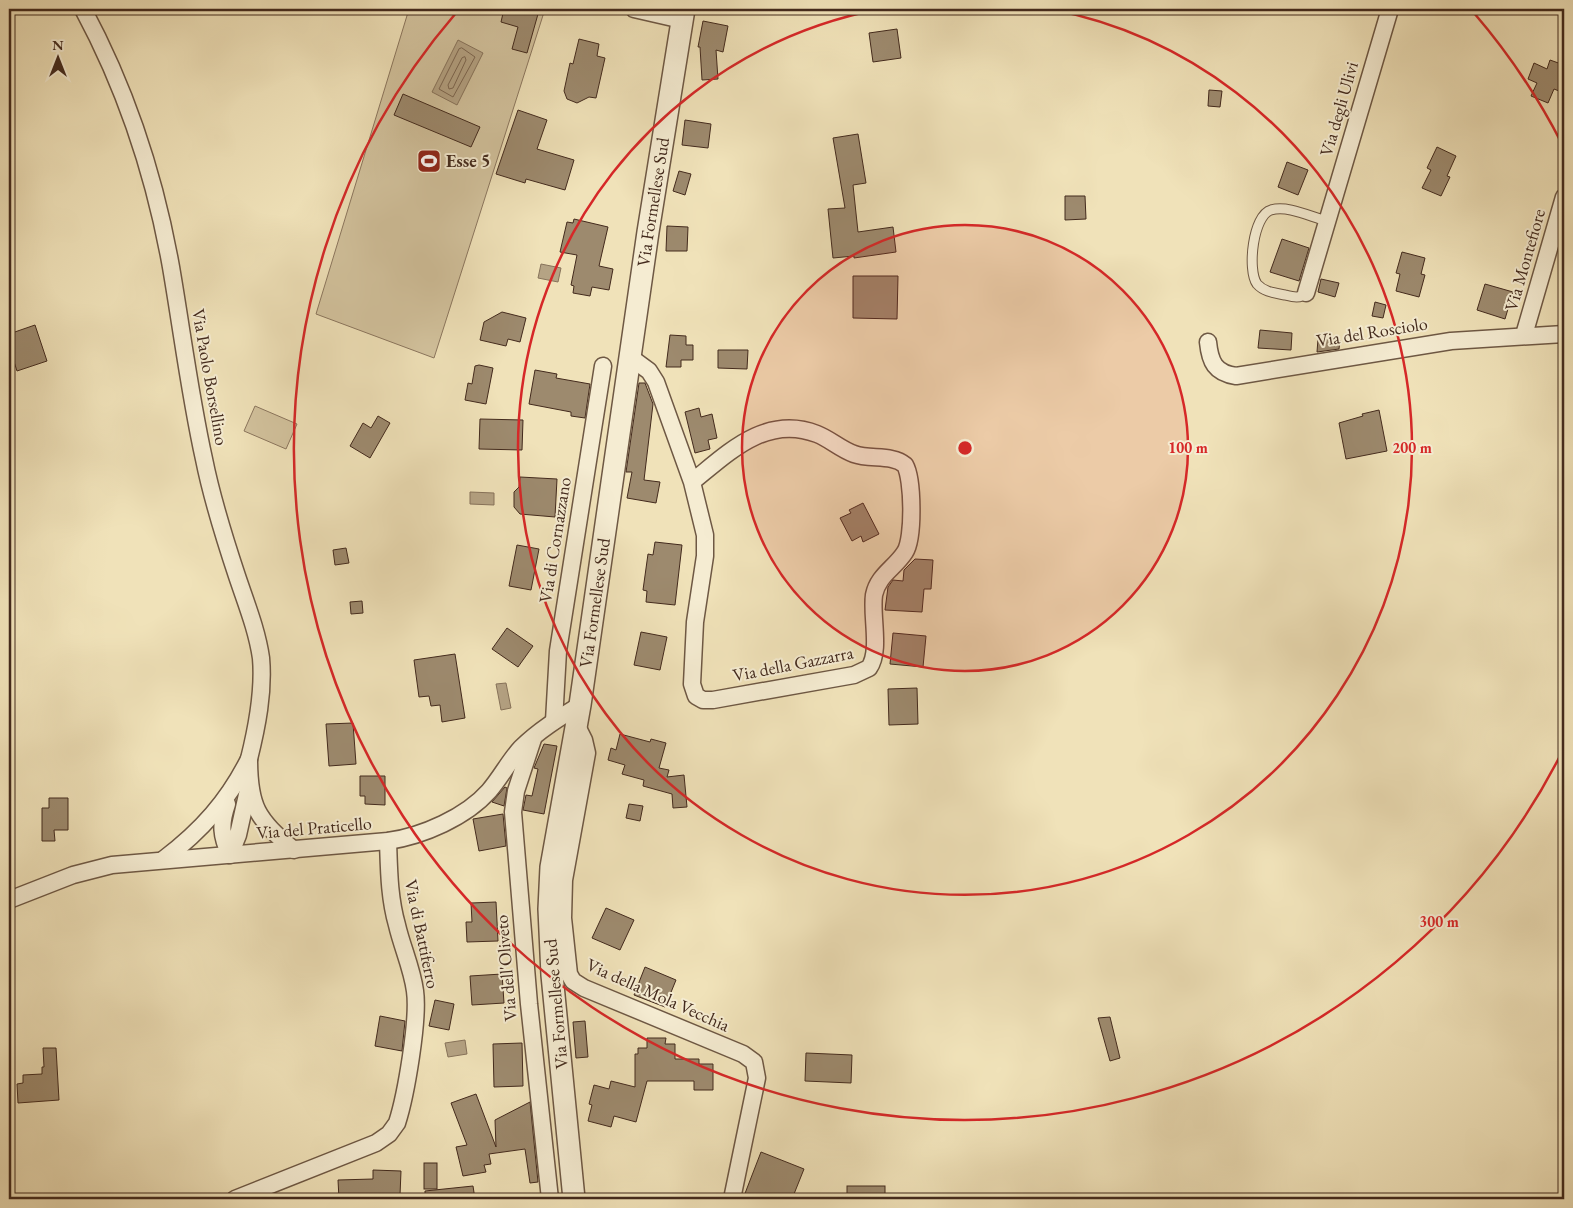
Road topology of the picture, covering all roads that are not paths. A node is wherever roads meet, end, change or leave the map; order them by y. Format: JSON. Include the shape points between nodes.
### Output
{"nodes":[{"id":1,"x":83,"y":9,"type":"edge"},
{"id":2,"x":634,"y":9,"type":"edge"},
{"id":3,"x":1390,"y":9,"type":"edge"},
{"id":4,"x":683,"y":14,"type":"edge"},
{"id":5,"x":1564,"y":197,"type":"edge"},
{"id":6,"x":1327,"y":222,"type":"junction"},
{"id":7,"x":1306,"y":293,"type":"joint"},
{"id":8,"x":1564,"y":334,"type":"edge"},
{"id":9,"x":1524,"y":335,"type":"junction"},
{"id":10,"x":1208,"y":342,"type":"dead end"},
{"id":11,"x":630,"y":357,"type":"junction"},
{"id":12,"x":603,"y":366,"type":"dead end"},
{"id":13,"x":692,"y":482,"type":"junction"},
{"id":14,"x":578,"y":715,"type":"junction"},
{"id":15,"x":554,"y":721,"type":"junction"},
{"id":16,"x":534,"y":736,"type":"junction"},
{"id":17,"x":249,"y":759,"type":"junction"},
{"id":18,"x":249,"y":788,"type":"junction"},
{"id":19,"x":232,"y":790,"type":"junction"},
{"id":20,"x":388,"y":841,"type":"junction"},
{"id":21,"x":294,"y":850,"type":"junction"},
{"id":22,"x":230,"y":855,"type":"junction"},
{"id":23,"x":164,"y":860,"type":"junction"},
{"id":24,"x":9,"y":900,"type":"edge"},
{"id":25,"x":235,"y":1199,"type":"edge"},
{"id":26,"x":550,"y":1199,"type":"edge"},
{"id":27,"x":574,"y":1199,"type":"edge"},
{"id":28,"x":732,"y":1199,"type":"edge"}],
"edges":[{"from":1,"to":17,"type":"street","name":"Via Paolo Borsellino","via":[[127,104],[148,166],[171,265],[204,463],[256,636],[261,660],[261,687]]},
{"from":2,"to":4,"type":"street"},
{"from":3,"to":6,"type":"street","name":"Via degli Ulivi"},
{"from":4,"to":11,"type":"street","name":"Via Formellese Sud"},
{"from":5,"to":9,"type":"street","name":"Via Montefiore"},
{"from":6,"to":7,"type":"street","name":"Via degli Ulivi"},
{"from":6,"to":7,"type":"lane","name":"Via degli Ulivi","via":[[1292,211],[1271,210],[1264,214],[1255,237],[1251,263],[1254,279],[1260,286],[1296,297]]},
{"from":8,"to":9,"type":"street","name":"Via del Rosciolo"},
{"from":9,"to":10,"type":"street","name":"Via del Rosciolo","via":[[1434,343],[1236,376],[1222,373],[1214,366]]},
{"from":11,"to":13,"type":"street","name":"Via della Gazzarra","via":[[649,371],[656,382]]},
{"from":11,"to":14,"type":"street","name":"Via Formellese Sud"},
{"from":12,"to":15,"type":"street","name":"Via di Cornazzano","via":[[560,642]]},
{"from":13,"to":13,"type":"street","name":"Via della Gazzarra","via":[[706,541],[695,622],[692,684],[696,696],[705,700],[722,698],[854,676],[869,668],[874,658],[876,588],[909,542],[909,476],[905,465],[896,459],[852,453],[810,431],[781,428],[749,438]]},
{"from":14,"to":15,"type":"street","name":"Via del Praticello"},
{"from":14,"to":27,"type":"street","name":"Via Formellese Sud","via":[[554,849],[549,900],[552,975]]},
{"from":14,"to":28,"type":"street","name":"Via della Mola Vecchia","via":[[587,753],[564,880],[563,918],[569,974],[584,988],[743,1054],[754,1062],[757,1078]]},
{"from":15,"to":16,"type":"street","name":"Via del Praticello"},
{"from":16,"to":20,"type":"street","name":"Via del Praticello","via":[[487,793],[471,806],[422,832]]},
{"from":16,"to":26,"type":"street","name":"Via dell'Oliveto","via":[[516,791],[513,812]]},
{"from":17,"to":18,"type":"street"},
{"from":17,"to":19,"type":"street"},
{"from":18,"to":21,"type":"street","via":[[253,803],[265,822]]},
{"from":18,"to":22,"type":"street","via":[[238,836]]},
{"from":19,"to":22,"type":"street","via":[[221,828]]},
{"from":19,"to":23,"type":"street","via":[[206,824]]},
{"from":20,"to":21,"type":"street","name":"Via del Praticello"},
{"from":20,"to":25,"type":"street","name":"Via di Battiferro","via":[[392,904],[413,979],[416,1004],[397,1122],[389,1134],[376,1143]]},
{"from":21,"to":22,"type":"street","name":"Via del Praticello"},
{"from":22,"to":23,"type":"street","name":"Via del Praticello"},
{"from":23,"to":24,"type":"street","name":"Via del Praticello","via":[[86,870]]}]}
